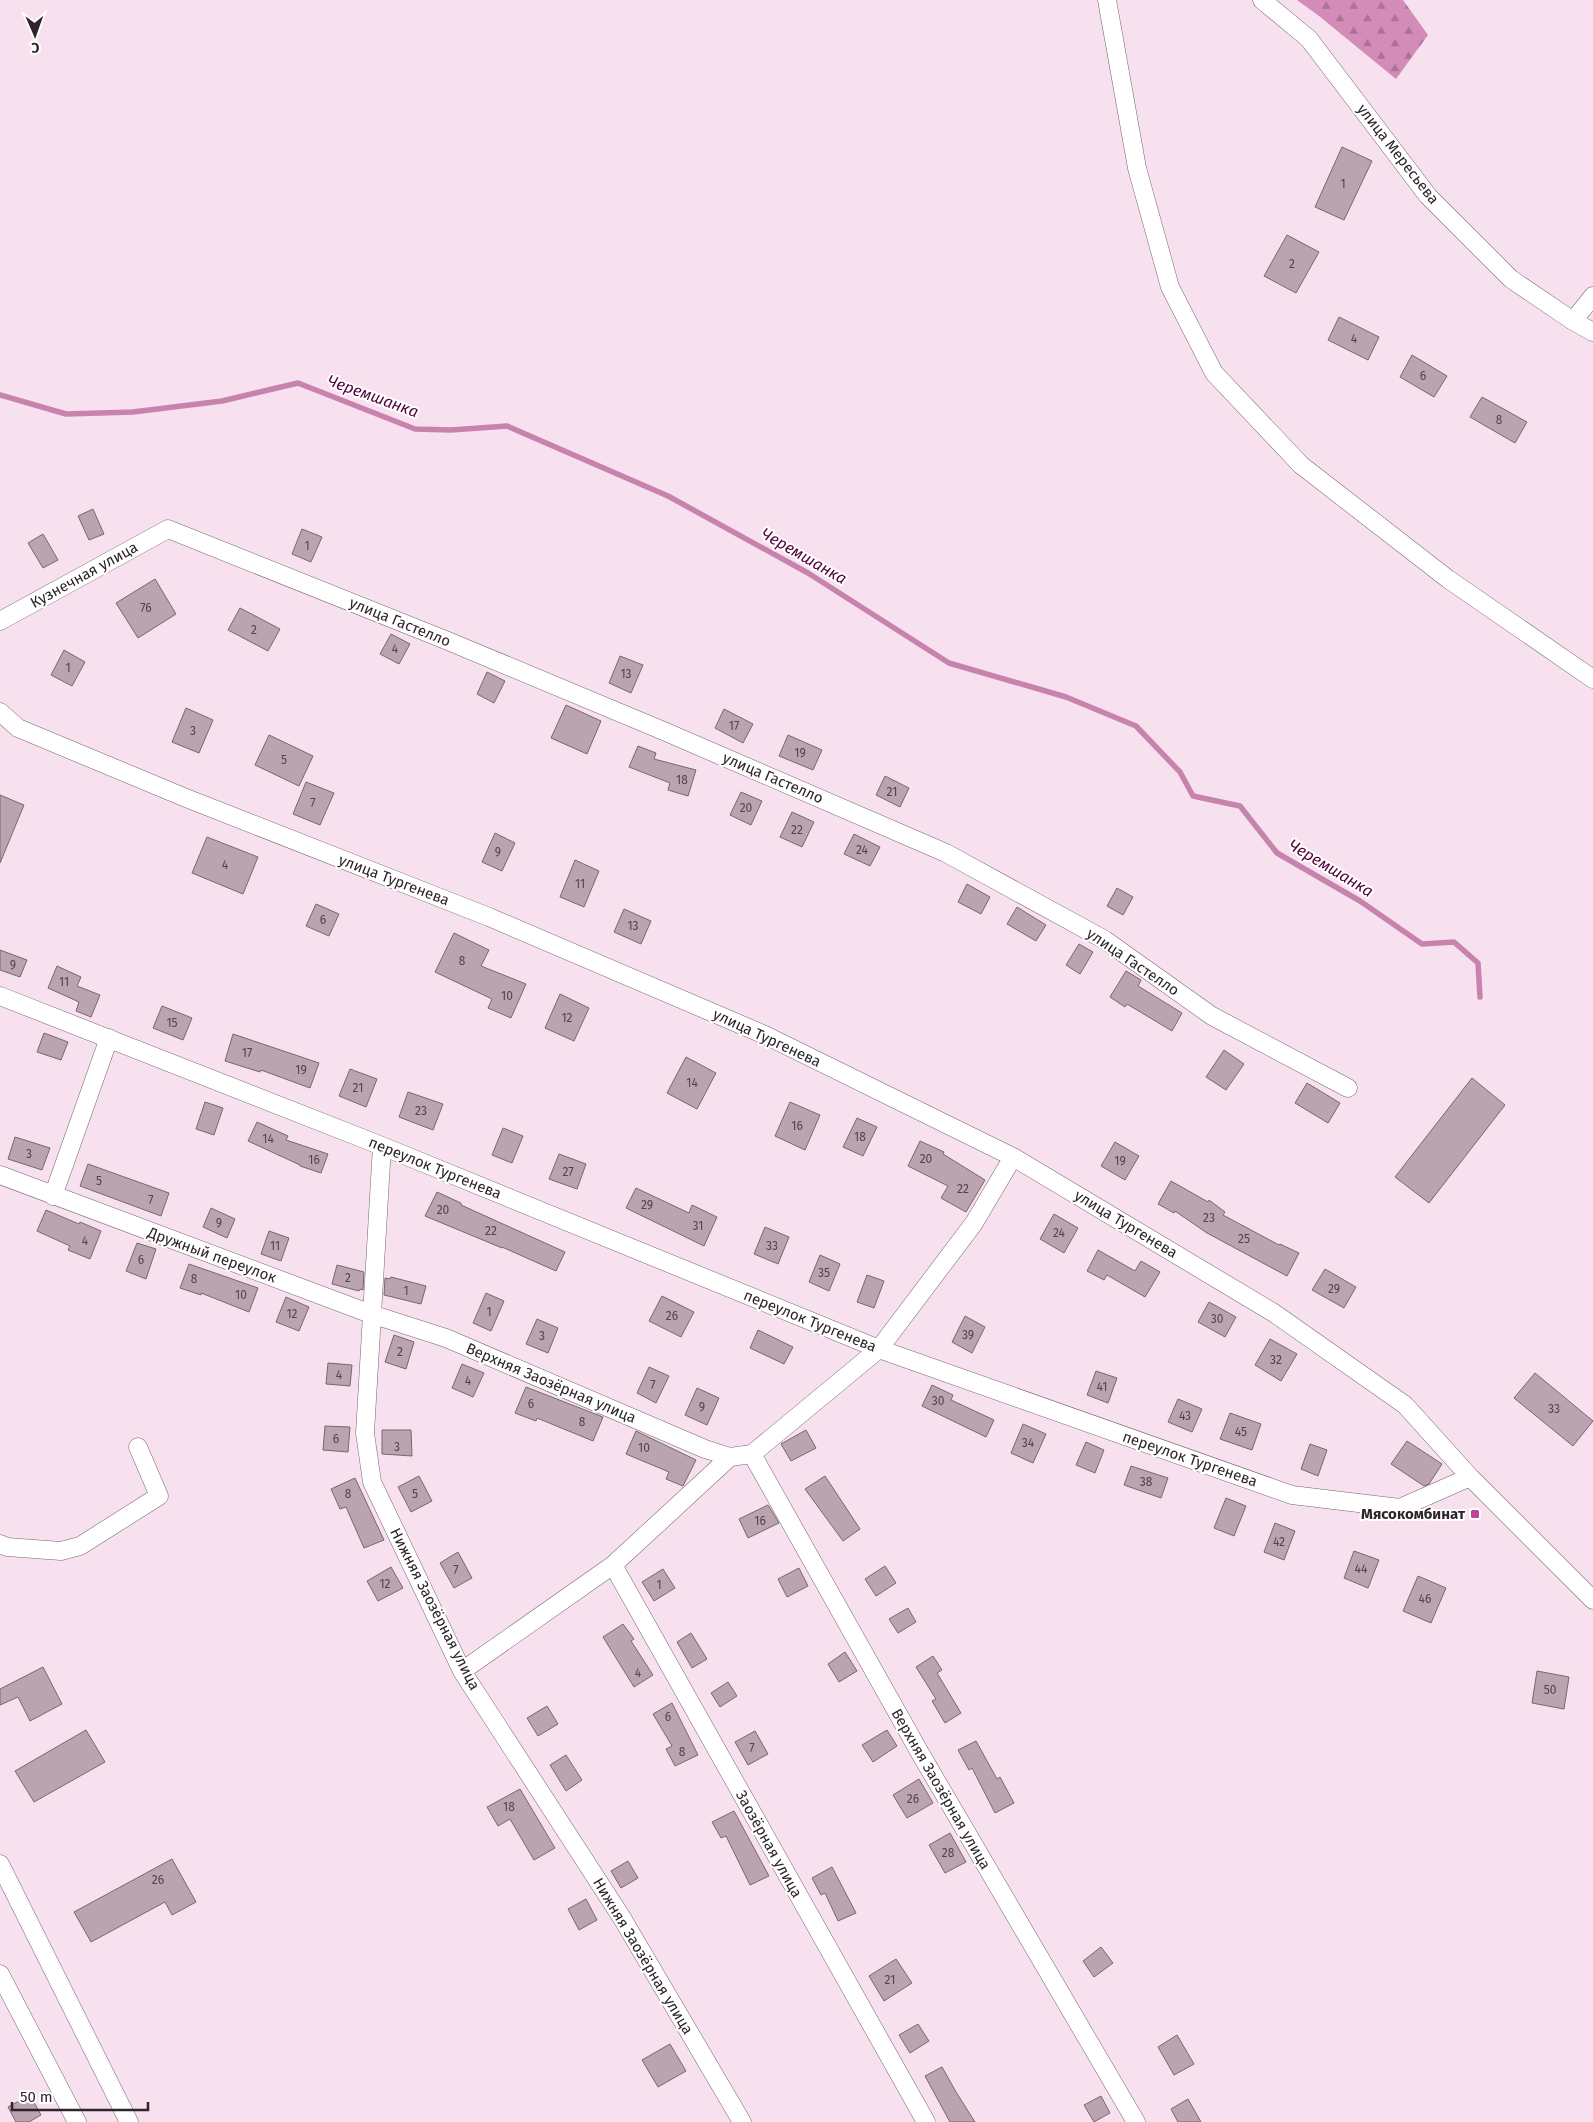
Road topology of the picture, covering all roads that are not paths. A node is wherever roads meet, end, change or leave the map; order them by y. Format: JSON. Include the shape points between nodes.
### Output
{"nodes":[{"id":1,"x":1107,"y":0,"type":"edge"},
{"id":2,"x":1262,"y":0,"type":"edge"},
{"id":3,"x":1593,"y":296,"type":"edge"},
{"id":4,"x":1573,"y":321,"type":"junction"},
{"id":5,"x":1593,"y":332,"type":"edge"},
{"id":6,"x":168,"y":529,"type":"joint"},
{"id":7,"x":0,"y":621,"type":"edge"},
{"id":8,"x":1593,"y":679,"type":"edge"},
{"id":9,"x":0,"y":712,"type":"edge"},
{"id":10,"x":0,"y":996,"type":"edge"},
{"id":11,"x":109,"y":1038,"type":"junction"},
{"id":12,"x":1348,"y":1088,"type":"dead end"},
{"id":13,"x":382,"y":1146,"type":"junction"},
{"id":14,"x":1013,"y":1157,"type":"junction"},
{"id":15,"x":0,"y":1175,"type":"edge"},
{"id":16,"x":53,"y":1196,"type":"junction"},
{"id":17,"x":371,"y":1314,"type":"junction"},
{"id":18,"x":879,"y":1349,"type":"junction"},
{"id":19,"x":138,"y":1447,"type":"dead end"},
{"id":20,"x":752,"y":1454,"type":"junction"},
{"id":21,"x":730,"y":1457,"type":"junction"},
{"id":22,"x":1470,"y":1477,"type":"junction"},
{"id":23,"x":0,"y":1544,"type":"edge"},
{"id":24,"x":613,"y":1565,"type":"junction"},
{"id":25,"x":1593,"y":1600,"type":"edge"},
{"id":26,"x":462,"y":1671,"type":"junction"},
{"id":27,"x":0,"y":1864,"type":"edge"},
{"id":28,"x":0,"y":1974,"type":"edge"},
{"id":29,"x":77,"y":2122,"type":"edge"},
{"id":30,"x":129,"y":2122,"type":"edge"},
{"id":31,"x":742,"y":2122,"type":"edge"},
{"id":32,"x":926,"y":2122,"type":"edge"},
{"id":33,"x":1136,"y":2122,"type":"edge"}],
"edges":[{"from":1,"to":8,"type":"street","via":[[1137,168],[1170,288],[1214,373],[1301,465],[1448,579]]},
{"from":2,"to":4,"type":"street","name":"улица Мересьева","via":[[1309,39],[1428,196],[1511,279]]},
{"from":3,"to":4,"type":"street"},
{"from":4,"to":5,"type":"street","name":"улица Мересьева"},
{"from":6,"to":7,"type":"street","name":"Кузнечная улица"},
{"from":6,"to":12,"type":"street","name":"улица Гастелло","via":[[448,641],[946,853],[1105,940],[1212,1016]]},
{"from":9,"to":14,"type":"street","name":"улица Тургенева","via":[[18,728],[489,917],[765,1035]]},
{"from":10,"to":11,"type":"street","name":"переулок Тургенева"},
{"from":11,"to":13,"type":"street","name":"переулок Тургенева"},
{"from":11,"to":16,"type":"street"},
{"from":13,"to":17,"type":"street","name":"Нижняя Заозёрная улица"},
{"from":13,"to":18,"type":"street","name":"переулок Тургенева"},
{"from":14,"to":18,"type":"street","via":[[974,1223]]},
{"from":14,"to":22,"type":"street","name":"улица Тургенева","via":[[1289,1324],[1405,1405]]},
{"from":15,"to":16,"type":"street","name":"Дружный переулок"},
{"from":16,"to":17,"type":"street","name":"Дружный переулок"},
{"from":17,"to":21,"type":"street","name":"Верхняя Заозёрная улица","via":[[446,1338],[696,1446]]},
{"from":17,"to":26,"type":"street","name":"Нижняя Заозёрная улица","via":[[365,1433],[372,1482]]},
{"from":18,"to":20,"type":"street"},
{"from":18,"to":22,"type":"street","name":"переулок Тургенева","via":[[1292,1495],[1400,1508]]},
{"from":19,"to":23,"type":"street","via":[[160,1496],[80,1546],[61,1551]]},
{"from":20,"to":21,"type":"street"},
{"from":20,"to":33,"type":"street","name":"Верхняя Заозёрная улица","via":[[920,1753]]},
{"from":21,"to":24,"type":"street"},
{"from":22,"to":25,"type":"street"},
{"from":24,"to":26,"type":"street"},
{"from":24,"to":32,"type":"street","name":"Заозёрная улица"},
{"from":26,"to":31,"type":"street","name":"Нижняя Заозёрная улица","via":[[622,1918]]},
{"from":27,"to":30,"type":"street"},
{"from":28,"to":29,"type":"street"}]}
